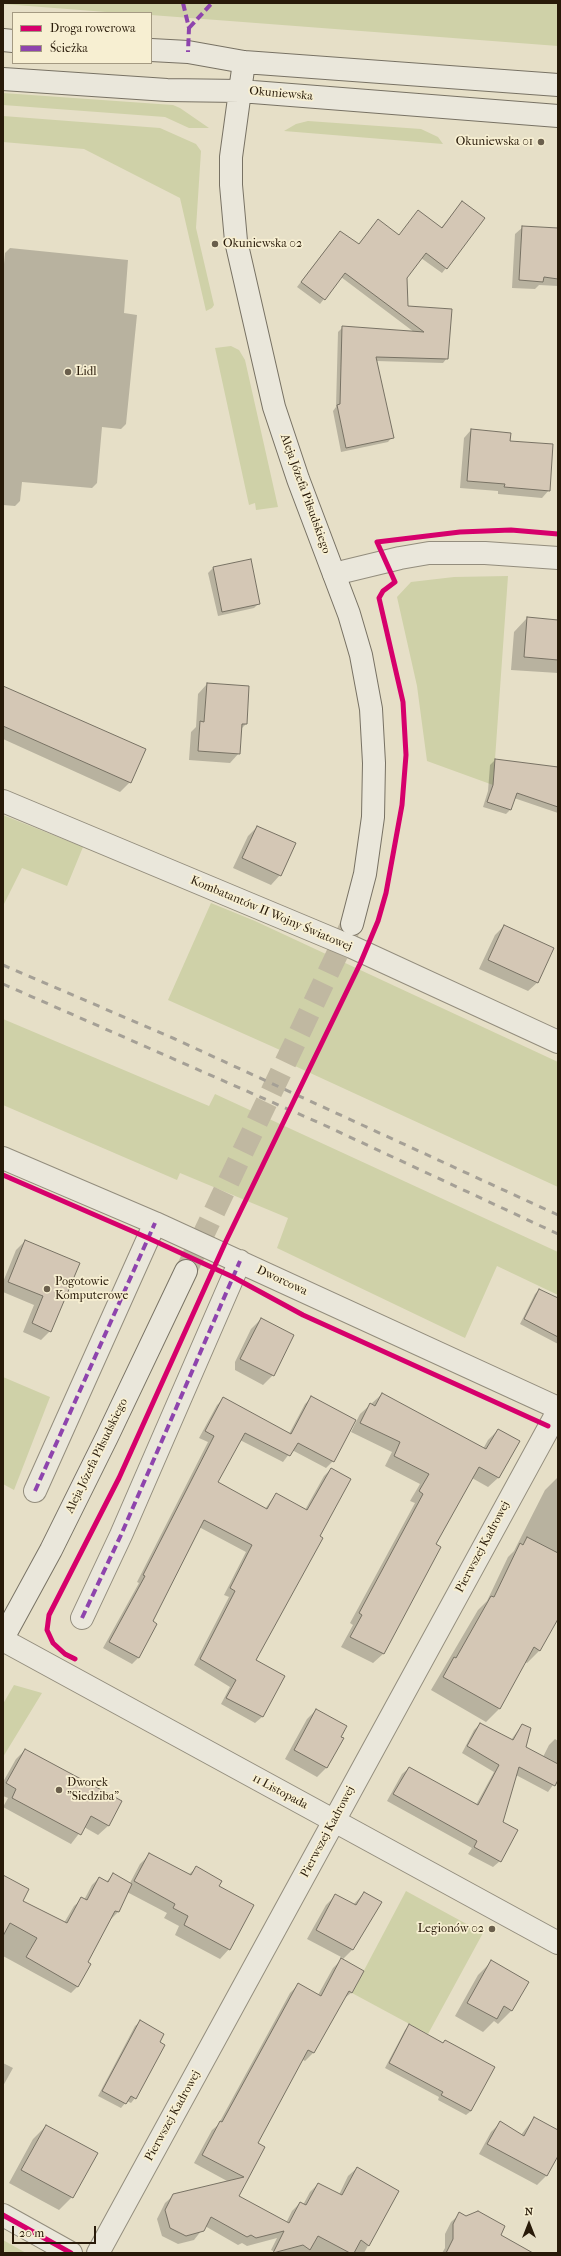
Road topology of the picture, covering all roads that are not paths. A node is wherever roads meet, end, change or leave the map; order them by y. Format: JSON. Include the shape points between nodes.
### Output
{"nodes":[{"id":1,"x":152,"y":50,"type":"edge"},
{"id":2,"x":244,"y":62,"type":"junction"},
{"id":3,"x":3,"y":79,"type":"edge"},
{"id":4,"x":558,"y":85,"type":"edge"},
{"id":5,"x":240,"y":91,"type":"junction"},
{"id":6,"x":558,"y":116,"type":"edge"},
{"id":7,"x":558,"y":558,"type":"edge"},
{"id":8,"x":334,"y":574,"type":"junction"},
{"id":9,"x":3,"y":801,"type":"edge"},
{"id":10,"x":352,"y":924,"type":"tunnel mouth"},
{"id":11,"x":558,"y":1042,"type":"edge"},
{"id":12,"x":3,"y":1158,"type":"edge"},
{"id":13,"x":155,"y":1223,"type":"junction"},
{"id":14,"x":240,"y":1261,"type":"junction"},
{"id":15,"x":186,"y":1271,"type":"tunnel mouth"},
{"id":16,"x":558,"y":1409,"type":"edge"},
{"id":17,"x":35,"y":1491,"type":"dead end"},
{"id":18,"x":82,"y":1618,"type":"dead end"},
{"id":19,"x":3,"y":1639,"type":"edge"},
{"id":20,"x":335,"y":1821,"type":"junction"},
{"id":21,"x":558,"y":1943,"type":"edge"},
{"id":22,"x":3,"y":2215,"type":"edge"},
{"id":23,"x":71,"y":2253,"type":"edge"},
{"id":24,"x":98,"y":2253,"type":"edge"}],
"edges":[{"from":1,"to":2,"type":"street","via":[[188,52]]},
{"from":2,"to":4,"type":"street"},
{"from":2,"to":5,"type":"street","name":"Aleja Józefa Piłsudskiego"},
{"from":3,"to":5,"type":"street","name":"Okuniewska","via":[[167,90]]},
{"from":5,"to":6,"type":"street","name":"Okuniewska"},
{"from":5,"to":8,"type":"street","name":"Aleja Józefa Piłsudskiego","via":[[231,157],[236,241],[274,407]]},
{"from":7,"to":8,"type":"street","via":[[485,553],[429,553]]},
{"from":8,"to":10,"type":"street","name":"Aleja Józefa Piłsudskiego","via":[[361,654],[371,710],[374,763],[373,817],[365,874]]},
{"from":9,"to":11,"type":"street","name":"Kombatantów II Wojny Światowej","via":[[352,947]]},
{"from":12,"to":13,"type":"street","name":"Dworcowa"},
{"from":13,"to":14,"type":"street","name":"Dworcowa"},
{"from":13,"to":17,"type":"street"},
{"from":14,"to":16,"type":"street","name":"Dworcowa"},
{"from":14,"to":18,"type":"street","via":[[121,1535]]},
{"from":15,"to":19,"type":"street","name":"Aleja Józefa Piłsudskiego","via":[[107,1437]]},
{"from":16,"to":20,"type":"street","name":"Pierwszej Kadrowej"},
{"from":19,"to":20,"type":"street","name":"11 Listopada","via":[[65,1676]]},
{"from":20,"to":21,"type":"street","name":"11 Listopada"},
{"from":20,"to":24,"type":"street","name":"Pierwszej Kadrowej"},
{"from":22,"to":23,"type":"street"}]}
